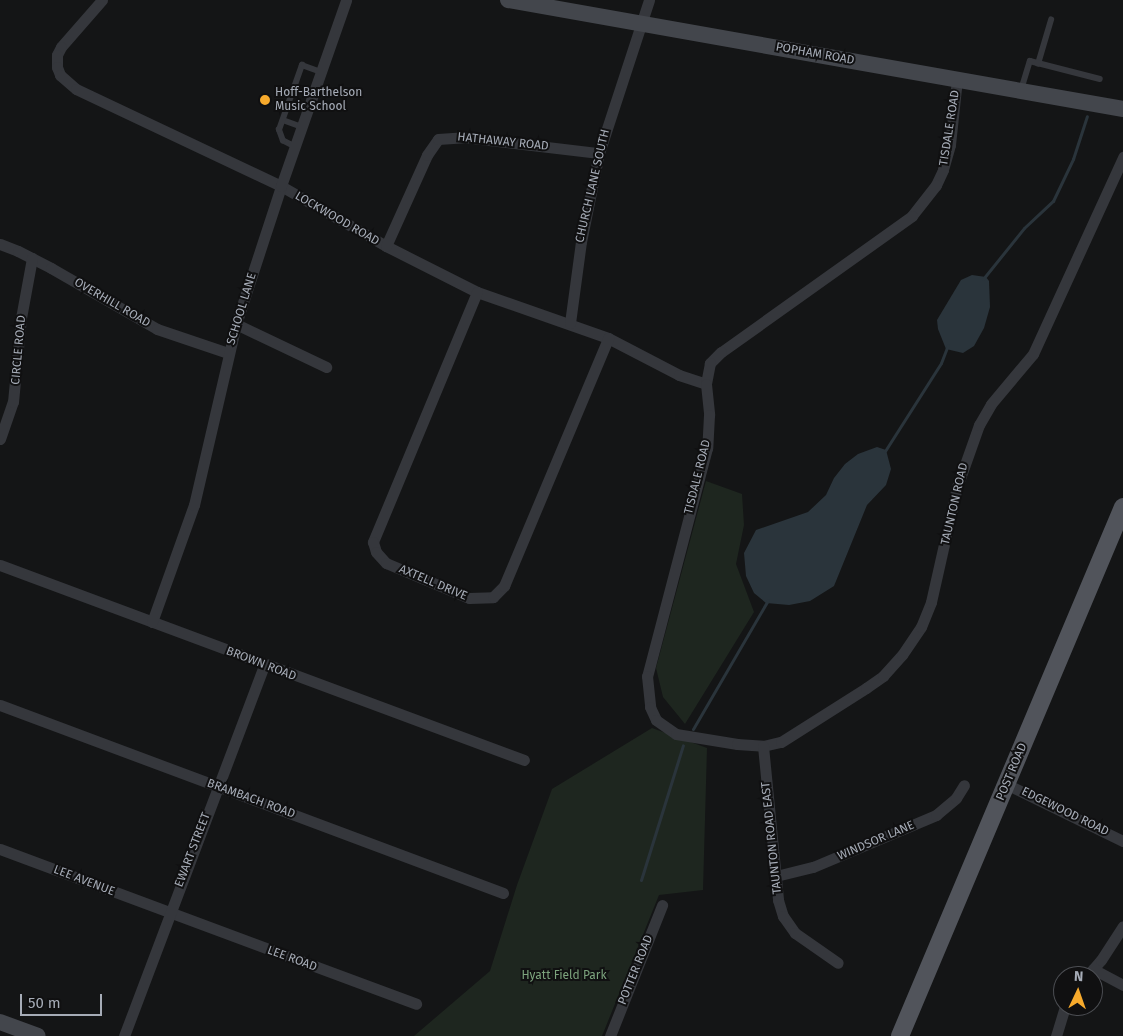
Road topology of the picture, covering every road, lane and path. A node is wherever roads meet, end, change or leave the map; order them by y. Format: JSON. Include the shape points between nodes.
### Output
{"nodes":[{"id":1,"x":102,"y":0,"type":"edge"},
{"id":2,"x":346,"y":0,"type":"edge"},
{"id":3,"x":508,"y":0,"type":"edge"},
{"id":4,"x":648,"y":0,"type":"edge"},
{"id":5,"x":1051,"y":20,"type":"dead end"},
{"id":6,"x":642,"y":24,"type":"junction"},
{"id":7,"x":1038,"y":64,"type":"junction"},
{"id":8,"x":321,"y":72,"type":"junction"},
{"id":9,"x":957,"y":79,"type":"junction"},
{"id":10,"x":1100,"y":79,"type":"dead end"},
{"id":11,"x":1021,"y":90,"type":"junction"},
{"id":12,"x":1123,"y":108,"type":"edge"},
{"id":13,"x":283,"y":120,"type":"junction"},
{"id":14,"x":302,"y":127,"type":"junction"},
{"id":15,"x":295,"y":148,"type":"junction"},
{"id":16,"x":599,"y":153,"type":"junction"},
{"id":17,"x":1123,"y":157,"type":"edge"},
{"id":18,"x":281,"y":186,"type":"junction"},
{"id":19,"x":0,"y":244,"type":"edge"},
{"id":20,"x":386,"y":246,"type":"junction"},
{"id":21,"x":32,"y":258,"type":"junction"},
{"id":22,"x":478,"y":292,"type":"junction"},
{"id":23,"x":236,"y":324,"type":"junction"},
{"id":24,"x":570,"y":324,"type":"junction"},
{"id":25,"x":608,"y":338,"type":"junction"},
{"id":26,"x":228,"y":353,"type":"junction"},
{"id":27,"x":326,"y":368,"type":"dead end"},
{"id":28,"x":706,"y":384,"type":"junction"},
{"id":29,"x":0,"y":439,"type":"edge"},
{"id":30,"x":1123,"y":507,"type":"edge"},
{"id":31,"x":0,"y":565,"type":"edge"},
{"id":32,"x":152,"y":622,"type":"junction"},
{"id":33,"x":264,"y":665,"type":"junction"},
{"id":34,"x":0,"y":705,"type":"edge"},
{"id":35,"x":764,"y":746,"type":"junction"},
{"id":36,"x":524,"y":760,"type":"dead end"},
{"id":37,"x":1006,"y":784,"type":"junction"},
{"id":38,"x":964,"y":785,"type":"dead end"},
{"id":39,"x":218,"y":787,"type":"junction"},
{"id":40,"x":1123,"y":841,"type":"edge"},
{"id":41,"x":0,"y":849,"type":"edge"},
{"id":42,"x":776,"y":876,"type":"junction"},
{"id":43,"x":503,"y":893,"type":"dead end"},
{"id":44,"x":662,"y":905,"type":"dead end"},
{"id":45,"x":169,"y":913,"type":"junction"},
{"id":46,"x":1123,"y":926,"type":"edge"},
{"id":47,"x":838,"y":963,"type":"dead end"},
{"id":48,"x":1095,"y":966,"type":"edge"},
{"id":49,"x":1103,"y":978,"type":"edge"},
{"id":50,"x":1123,"y":985,"type":"edge"},
{"id":51,"x":416,"y":1004,"type":"dead end"},
{"id":52,"x":1062,"y":1016,"type":"edge"},
{"id":53,"x":0,"y":1022,"type":"edge"},
{"id":54,"x":38,"y":1036,"type":"edge"},
{"id":55,"x":124,"y":1036,"type":"edge"},
{"id":56,"x":610,"y":1036,"type":"edge"},
{"id":57,"x":900,"y":1036,"type":"edge"},
{"id":58,"x":1056,"y":1036,"type":"edge"}],
"edges":[{"from":1,"to":18,"type":"street","name":"LOCKWOOD ROAD","via":[[61,47],[56,61],[60,76],[76,88]]},
{"from":2,"to":8,"type":"street","name":"SCHOOL LANE"},
{"from":3,"to":6,"type":"main road","name":"POPHAM ROAD"},
{"from":4,"to":6,"type":"street","name":"CHURCH LANE SOUTH"},
{"from":5,"to":7,"type":"lane"},
{"from":6,"to":9,"type":"main road","name":"POPHAM ROAD"},
{"from":6,"to":16,"type":"street","name":"CHURCH LANE SOUTH"},
{"from":7,"to":10,"type":"lane"},
{"from":7,"to":11,"type":"lane","via":[[1030,61]]},
{"from":8,"to":13,"type":"lane","via":[[302,65]]},
{"from":8,"to":14,"type":"street","name":"SCHOOL LANE"},
{"from":9,"to":11,"type":"main road","name":"POPHAM ROAD"},
{"from":9,"to":28,"type":"street","name":"TISDALE ROAD","via":[[944,170],[922,204],[891,232],[721,352],[710,363]]},
{"from":11,"to":12,"type":"main road","name":"POPHAM ROAD"},
{"from":13,"to":14,"type":"lane"},
{"from":13,"to":15,"type":"lane","via":[[280,137]]},
{"from":14,"to":15,"type":"street","name":"SCHOOL LANE"},
{"from":15,"to":18,"type":"street","name":"SCHOOL LANE"},
{"from":16,"to":20,"type":"street","name":"HATHAWAY ROAD","via":[[464,137],[438,139],[427,155]]},
{"from":16,"to":24,"type":"street","name":"CHURCH LANE SOUTH","via":[[579,250]]},
{"from":17,"to":35,"type":"street","name":"TAUNTON ROAD","via":[[1033,354],[991,404],[970,444],[931,602],[911,644],[883,676],[866,688],[781,742]]},
{"from":18,"to":20,"type":"street","name":"LOCKWOOD ROAD"},
{"from":18,"to":23,"type":"street","name":"SCHOOL LANE"},
{"from":19,"to":21,"type":"street","name":"OVERHILL ROAD"},
{"from":20,"to":22,"type":"street","name":"LOCKWOOD ROAD"},
{"from":21,"to":26,"type":"street","name":"OVERHILL ROAD","via":[[157,329]]},
{"from":21,"to":29,"type":"street","name":"CIRCLE ROAD","via":[[21,318],[14,402]]},
{"from":22,"to":24,"type":"street","name":"LOCKWOOD ROAD"},
{"from":22,"to":25,"type":"street","name":"AXTELL DRIVE","via":[[373,542],[376,552],[386,563],[469,598],[493,597],[504,586]]},
{"from":23,"to":26,"type":"street","name":"SCHOOL LANE"},
{"from":23,"to":27,"type":"street"},
{"from":24,"to":25,"type":"street","name":"LOCKWOOD ROAD"},
{"from":25,"to":28,"type":"street","name":"LOCKWOOD ROAD"},
{"from":26,"to":32,"type":"street","name":"SCHOOL LANE","via":[[194,505]]},
{"from":28,"to":35,"type":"street","name":"TISDALE ROAD","via":[[707,448],[646,676],[647,695],[656,720],[676,734]]},
{"from":30,"to":37,"type":"main road","name":"POST ROAD"},
{"from":31,"to":32,"type":"street","name":"BROWN ROAD"},
{"from":32,"to":33,"type":"street","name":"BROWN ROAD"},
{"from":33,"to":36,"type":"street","name":"BROWN ROAD"},
{"from":33,"to":39,"type":"street","name":"EWART STREET"},
{"from":34,"to":39,"type":"street","name":"BRAMBACH ROAD"},
{"from":35,"to":42,"type":"street","name":"TAUNTON ROAD EAST"},
{"from":37,"to":40,"type":"street","name":"EDGEWOOD ROAD"},
{"from":37,"to":57,"type":"main road","name":"POST ROAD"},
{"from":38,"to":42,"type":"street","name":"WINDSOR LANE","via":[[956,798],[936,815],[813,868]]},
{"from":39,"to":43,"type":"street","name":"BRAMBACH ROAD"},
{"from":39,"to":45,"type":"street","name":"EWART STREET"},
{"from":41,"to":45,"type":"street","name":"LEE AVENUE"},
{"from":42,"to":47,"type":"street","name":"TAUNTON ROAD EAST","via":[[778,900],[787,924],[810,946]]},
{"from":44,"to":56,"type":"street","name":"POTTER ROAD"},
{"from":45,"to":51,"type":"street","name":"LEE ROAD"},
{"from":45,"to":55,"type":"street","name":"EWART STREET"},
{"from":46,"to":48,"type":"street"},
{"from":49,"to":50,"type":"street"},
{"from":52,"to":58,"type":"street"},
{"from":53,"to":54,"type":"main road"}]}
